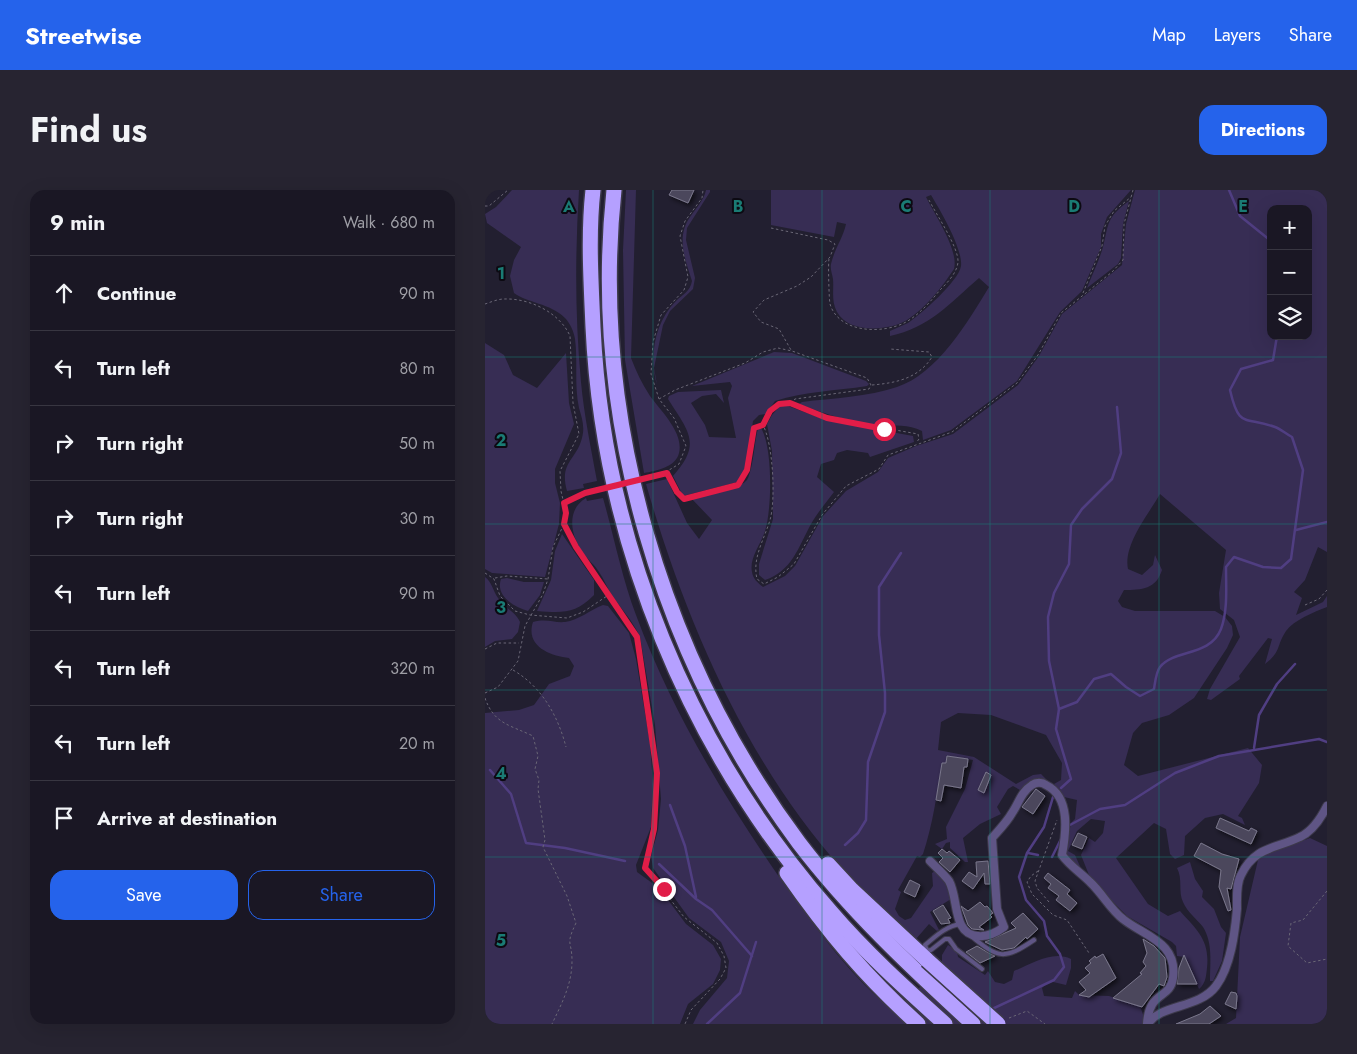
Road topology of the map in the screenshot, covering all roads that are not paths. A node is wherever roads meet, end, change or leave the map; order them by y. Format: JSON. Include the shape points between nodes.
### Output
{"nodes":[{"id":1,"x":593,"y":190,"type":"edge"},
{"id":2,"x":614,"y":190,"type":"edge"},
{"id":3,"x":739,"y":788,"type":"junction"},
{"id":4,"x":771,"y":804,"type":"junction"},
{"id":5,"x":1327,"y":806,"type":"edge"},
{"id":6,"x":931,"y":860,"type":"dead end"},
{"id":7,"x":961,"y":924,"type":"junction"},
{"id":8,"x":969,"y":934,"type":"junction"},
{"id":9,"x":1034,"y":940,"type":"dead end"},
{"id":10,"x":982,"y":969,"type":"dead end"},
{"id":11,"x":1001,"y":1022,"type":"edge"},
{"id":12,"x":918,"y":1024,"type":"edge"},
{"id":13,"x":945,"y":1024,"type":"edge"},
{"id":14,"x":973,"y":1024,"type":"edge"},
{"id":15,"x":1147,"y":1024,"type":"edge"}],
"edges":[{"from":1,"to":3,"type":"highway","via":[[590,218],[595,354],[603,428],[619,505],[645,597],[671,661],[692,706]]},
{"from":2,"to":4,"type":"highway","via":[[609,281],[612,353],[638,500],[663,587],[683,640],[719,715]]},
{"from":3,"to":12,"type":"highway","via":[[747,816],[807,901],[861,970]]},
{"from":3,"to":13,"type":"highway","via":[[830,911]]},
{"from":4,"to":11,"type":"highway","bridge":true,"via":[[798,826],[819,855],[852,890],[927,960]]},
{"from":4,"to":14,"type":"highway","via":[[865,922]]},
{"from":5,"to":15,"type":"street","via":[[1308,832],[1265,849],[1250,861],[1240,876],[1235,925],[1217,985],[1198,1001],[1159,1014]]},
{"from":6,"to":7,"type":"street","via":[[949,882]]},
{"from":7,"to":8,"type":"street"},
{"from":7,"to":10,"type":"lane","via":[[951,925],[925,945],[927,951],[949,939],[956,949]]},
{"from":8,"to":9,"type":"lane","via":[[1001,956],[1017,952]]},
{"from":8,"to":15,"type":"street","via":[[988,935],[1003,927],[997,909],[993,838],[1022,793],[1033,783],[1053,788],[1059,796],[1067,823],[1062,856],[1091,882],[1122,919],[1161,941],[1171,955],[1173,978],[1170,989],[1152,1002],[1147,1010]]}]}
